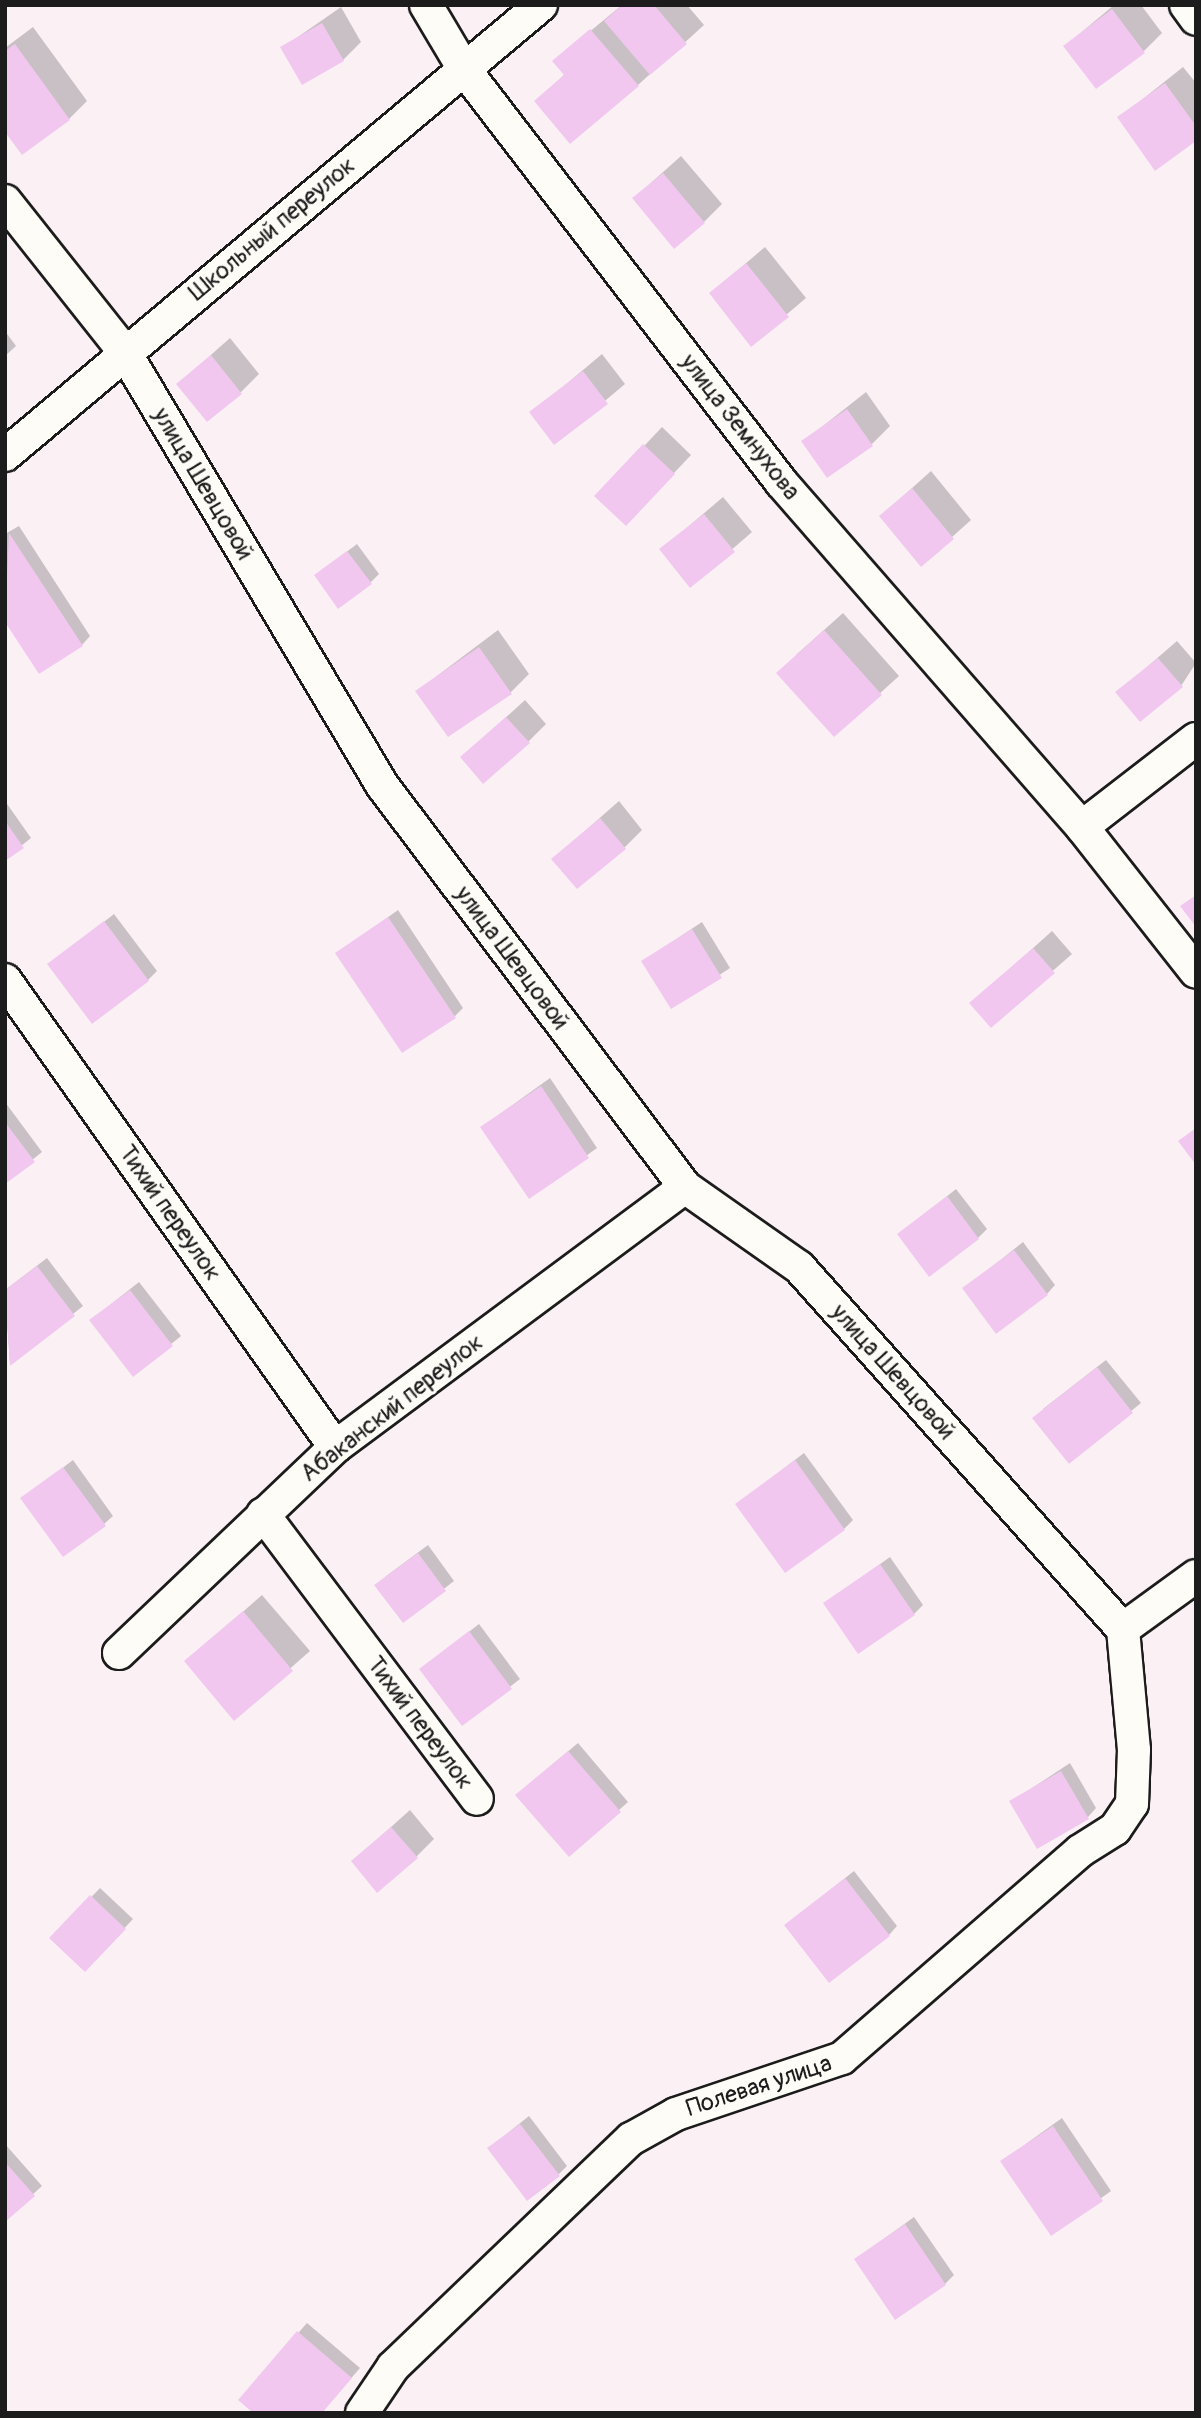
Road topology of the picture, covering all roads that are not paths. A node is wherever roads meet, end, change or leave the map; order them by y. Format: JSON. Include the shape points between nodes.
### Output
{"nodes":[{"id":1,"x":426,"y":5,"type":"edge"},
{"id":2,"x":541,"y":5,"type":"edge"},
{"id":3,"x":1185,"y":5,"type":"edge"},
{"id":4,"x":1196,"y":19,"type":"edge"},
{"id":5,"x":464,"y":69,"type":"junction"},
{"id":6,"x":5,"y":201,"type":"edge"},
{"id":7,"x":124,"y":351,"type":"junction"},
{"id":8,"x":5,"y":455,"type":"edge"},
{"id":9,"x":1196,"y":739,"type":"edge"},
{"id":10,"x":1082,"y":827,"type":"junction"},
{"id":11,"x":1196,"y":972,"type":"edge"},
{"id":12,"x":5,"y":980,"type":"edge"},
{"id":13,"x":685,"y":1187,"type":"junction"},
{"id":14,"x":335,"y":1447,"type":"junction"},
{"id":15,"x":263,"y":1514,"type":"junction"},
{"id":16,"x":1196,"y":1576,"type":"edge"},
{"id":17,"x":1123,"y":1629,"type":"junction"},
{"id":18,"x":119,"y":1653,"type":"dead end"},
{"id":19,"x":477,"y":1799,"type":"dead end"},
{"id":20,"x":362,"y":2413,"type":"edge"}],
"edges":[{"from":1,"to":5,"type":"street","name":"улица Земнухова"},
{"from":2,"to":5,"type":"street","name":"Школьный переулок"},
{"from":3,"to":4,"type":"street"},
{"from":5,"to":7,"type":"street","name":"Школьный переулок"},
{"from":5,"to":10,"type":"street","name":"улица Земнухова","via":[[781,482]]},
{"from":6,"to":7,"type":"street","name":"улица Шевцовой"},
{"from":7,"to":8,"type":"street","name":"Школьный переулок"},
{"from":7,"to":13,"type":"street","name":"улица Шевцовой","via":[[383,785]]},
{"from":9,"to":10,"type":"street"},
{"from":10,"to":11,"type":"street","name":"улица Земнухова"},
{"from":12,"to":14,"type":"street","name":"Тихий переулок"},
{"from":13,"to":14,"type":"street","name":"Абаканский переулок"},
{"from":13,"to":17,"type":"street","name":"улица Шевцовой","via":[[799,1267]]},
{"from":14,"to":15,"type":"street","name":"Абаканский переулок"},
{"from":15,"to":18,"type":"street","name":"Абаканский переулок"},
{"from":15,"to":19,"type":"street","name":"Тихий переулок"},
{"from":16,"to":17,"type":"street"},
{"from":17,"to":20,"type":"street","name":"Полевая улица","via":[[1134,1750],[1132,1804],[1115,1829],[1080,1851],[842,2058],[676,2114],[631,2139],[393,2367]]}]}
